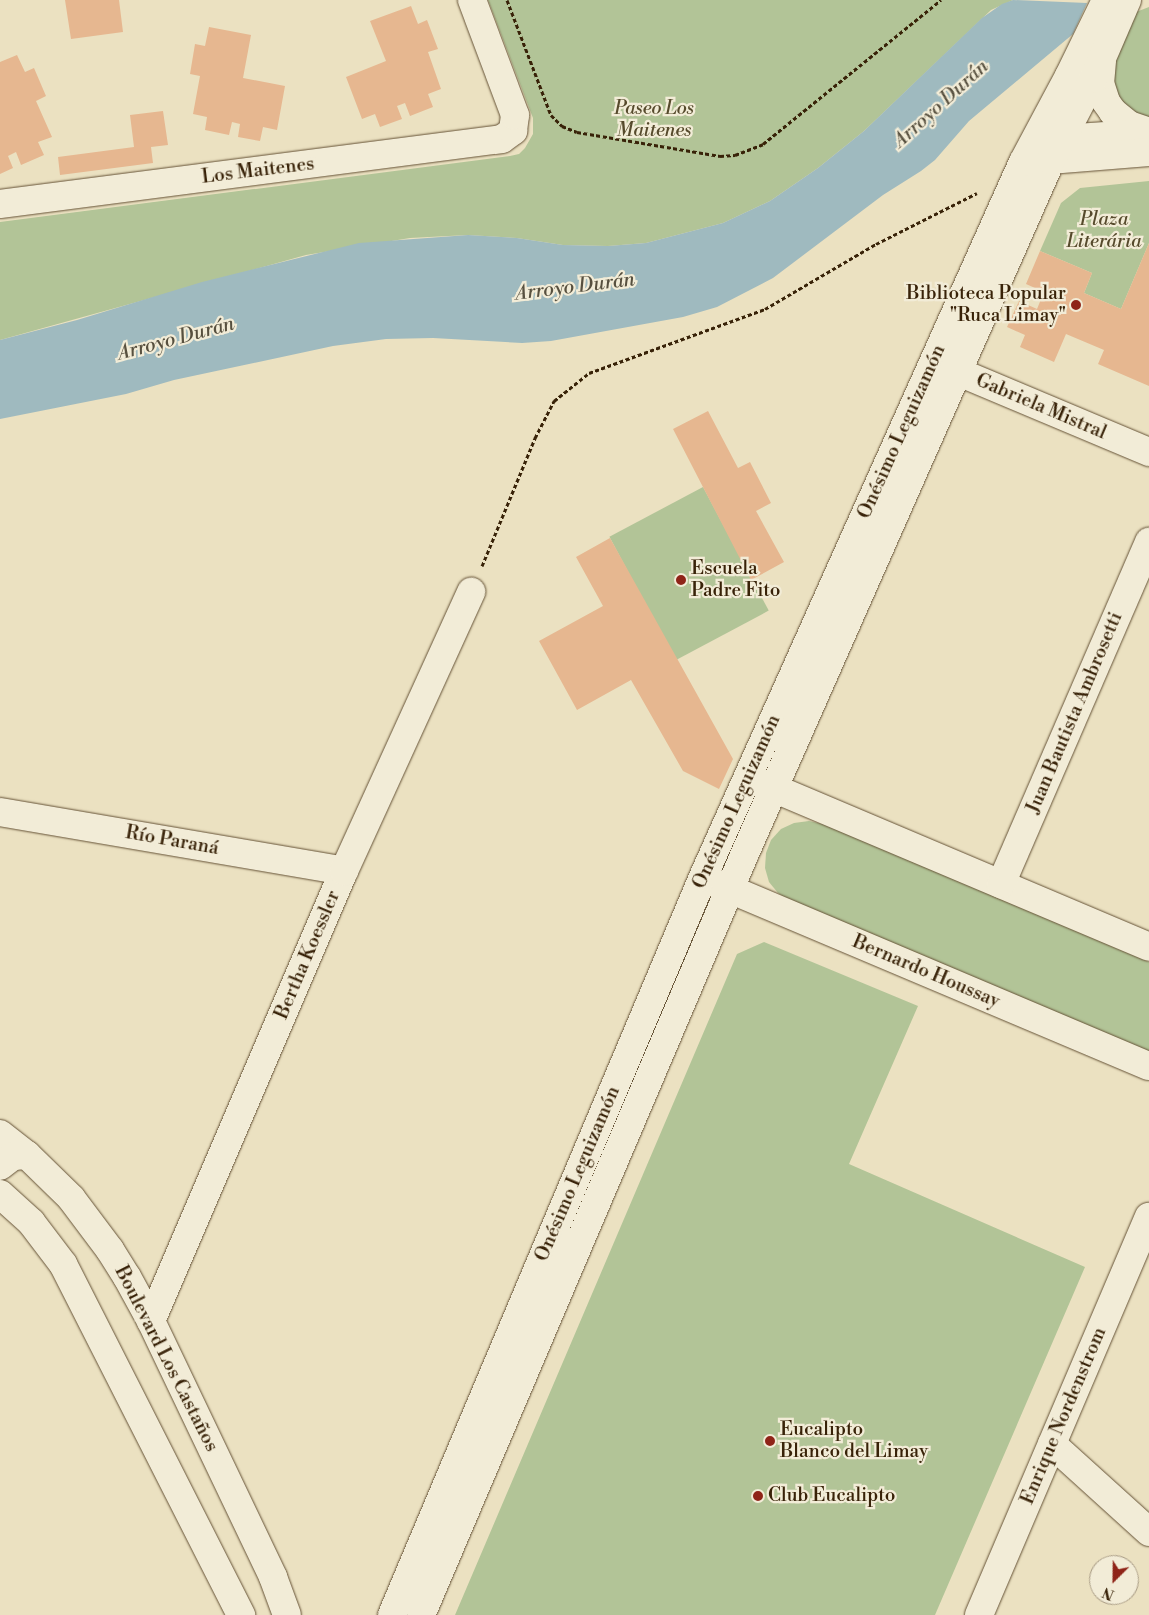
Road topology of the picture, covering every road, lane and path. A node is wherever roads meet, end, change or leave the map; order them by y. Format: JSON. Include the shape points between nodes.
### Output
{"nodes":[{"id":1,"x":472,"y":0,"type":"edge"},
{"id":2,"x":507,"y":0,"type":"edge"},
{"id":3,"x":941,"y":0,"type":"edge"},
{"id":4,"x":1106,"y":0,"type":"edge"},
{"id":5,"x":1127,"y":0,"type":"edge"},
{"id":6,"x":1102,"y":58,"type":"junction"},
{"id":7,"x":1149,"y":132,"type":"edge"},
{"id":8,"x":1042,"y":150,"type":"junction"},
{"id":9,"x":1149,"y":152,"type":"edge"},
{"id":10,"x":978,"y":192,"type":"dead end"},
{"id":11,"x":0,"y":204,"type":"edge"},
{"id":12,"x":946,"y":366,"type":"junction"},
{"id":13,"x":1149,"y":452,"type":"edge"},
{"id":14,"x":1149,"y":542,"type":"edge"},
{"id":15,"x":471,"y":592,"type":"joint"},
{"id":16,"x":748,"y":778,"type":"junction"},
{"id":17,"x":775,"y":789,"type":"junction"},
{"id":18,"x":0,"y":812,"type":"edge"},
{"id":19,"x":344,"y":871,"type":"junction"},
{"id":20,"x":703,"y":877,"type":"junction"},
{"id":21,"x":1001,"y":884,"type":"junction"},
{"id":22,"x":730,"y":889,"type":"junction"},
{"id":23,"x":1149,"y":947,"type":"edge"},
{"id":24,"x":1149,"y":1066,"type":"edge"},
{"id":25,"x":0,"y":1134,"type":"edge"},
{"id":26,"x":27,"y":1155,"type":"junction"},
{"id":27,"x":0,"y":1166,"type":"edge"},
{"id":28,"x":0,"y":1194,"type":"edge"},
{"id":29,"x":1149,"y":1217,"type":"edge"},
{"id":30,"x":151,"y":1321,"type":"junction"},
{"id":31,"x":1052,"y":1444,"type":"junction"},
{"id":32,"x":1149,"y":1532,"type":"edge"},
{"id":33,"x":285,"y":1612,"type":"edge"},
{"id":34,"x":241,"y":1615,"type":"edge"},
{"id":35,"x":392,"y":1615,"type":"edge"},
{"id":36,"x":421,"y":1615,"type":"edge"},
{"id":37,"x":979,"y":1615,"type":"edge"}],
"edges":[{"from":1,"to":11,"type":"street","name":"Los Maitenes","via":[[513,108],[515,124],[508,136],[496,141]]},
{"from":2,"to":3,"type":"path","via":[[551,115],[562,126],[576,132],[720,156],[735,155],[763,144]]},
{"from":4,"to":8,"type":"street","name":"Onésimo Leguizamón","via":[[1069,76]]},
{"from":5,"to":6,"type":"street","name":"Onésimo Leguizamón"},
{"from":6,"to":7,"type":"street","via":[[1100,83],[1106,102],[1120,120]]},
{"from":6,"to":8,"type":"street","name":"Onésimo Leguizamón"},
{"from":7,"to":8,"type":"street"},
{"from":8,"to":9,"type":"street"},
{"from":8,"to":12,"type":"street","name":"Onésimo Leguizamón"},
{"from":10,"to":15,"type":"path","via":[[876,244],[765,309],[589,373],[554,401],[535,438]]},
{"from":12,"to":13,"type":"street","name":"Gabriela Mistral"},
{"from":12,"to":16,"type":"street","name":"Onésimo Leguizamón"},
{"from":12,"to":17,"type":"street","name":"Onésimo Leguizamón"},
{"from":14,"to":21,"type":"street","name":"Juan Bautista Ambrosetti"},
{"from":15,"to":19,"type":"street","name":"Bertha Koessler"},
{"from":16,"to":17,"type":"street"},
{"from":16,"to":20,"type":"street","name":"Onésimo Leguizamón"},
{"from":17,"to":21,"type":"street"},
{"from":17,"to":22,"type":"street","name":"Onésimo Leguizamón"},
{"from":18,"to":19,"type":"street","name":"Río Paraná"},
{"from":19,"to":30,"type":"street","name":"Bertha Koessler"},
{"from":20,"to":22,"type":"street","name":"Bernardo Houssay"},
{"from":20,"to":35,"type":"street","name":"Onésimo Leguizamón"},
{"from":21,"to":23,"type":"street"},
{"from":22,"to":24,"type":"street","name":"Bernardo Houssay"},
{"from":22,"to":36,"type":"street","name":"Onésimo Leguizamón"},
{"from":25,"to":26,"type":"street","name":"Boulevard Los Castaños"},
{"from":26,"to":27,"type":"street","via":[[13,1156]]},
{"from":26,"to":30,"type":"street","name":"Boulevard Los Castaños","via":[[72,1198],[127,1277]]},
{"from":28,"to":34,"type":"street","via":[[31,1222],[63,1264]]},
{"from":29,"to":31,"type":"street","name":"Enrique Nordenstrom"},
{"from":30,"to":33,"type":"street","name":"Boulevard Los Castaños"},
{"from":31,"to":32,"type":"street"},
{"from":31,"to":37,"type":"street","name":"Enrique Nordenstrom"}]}
